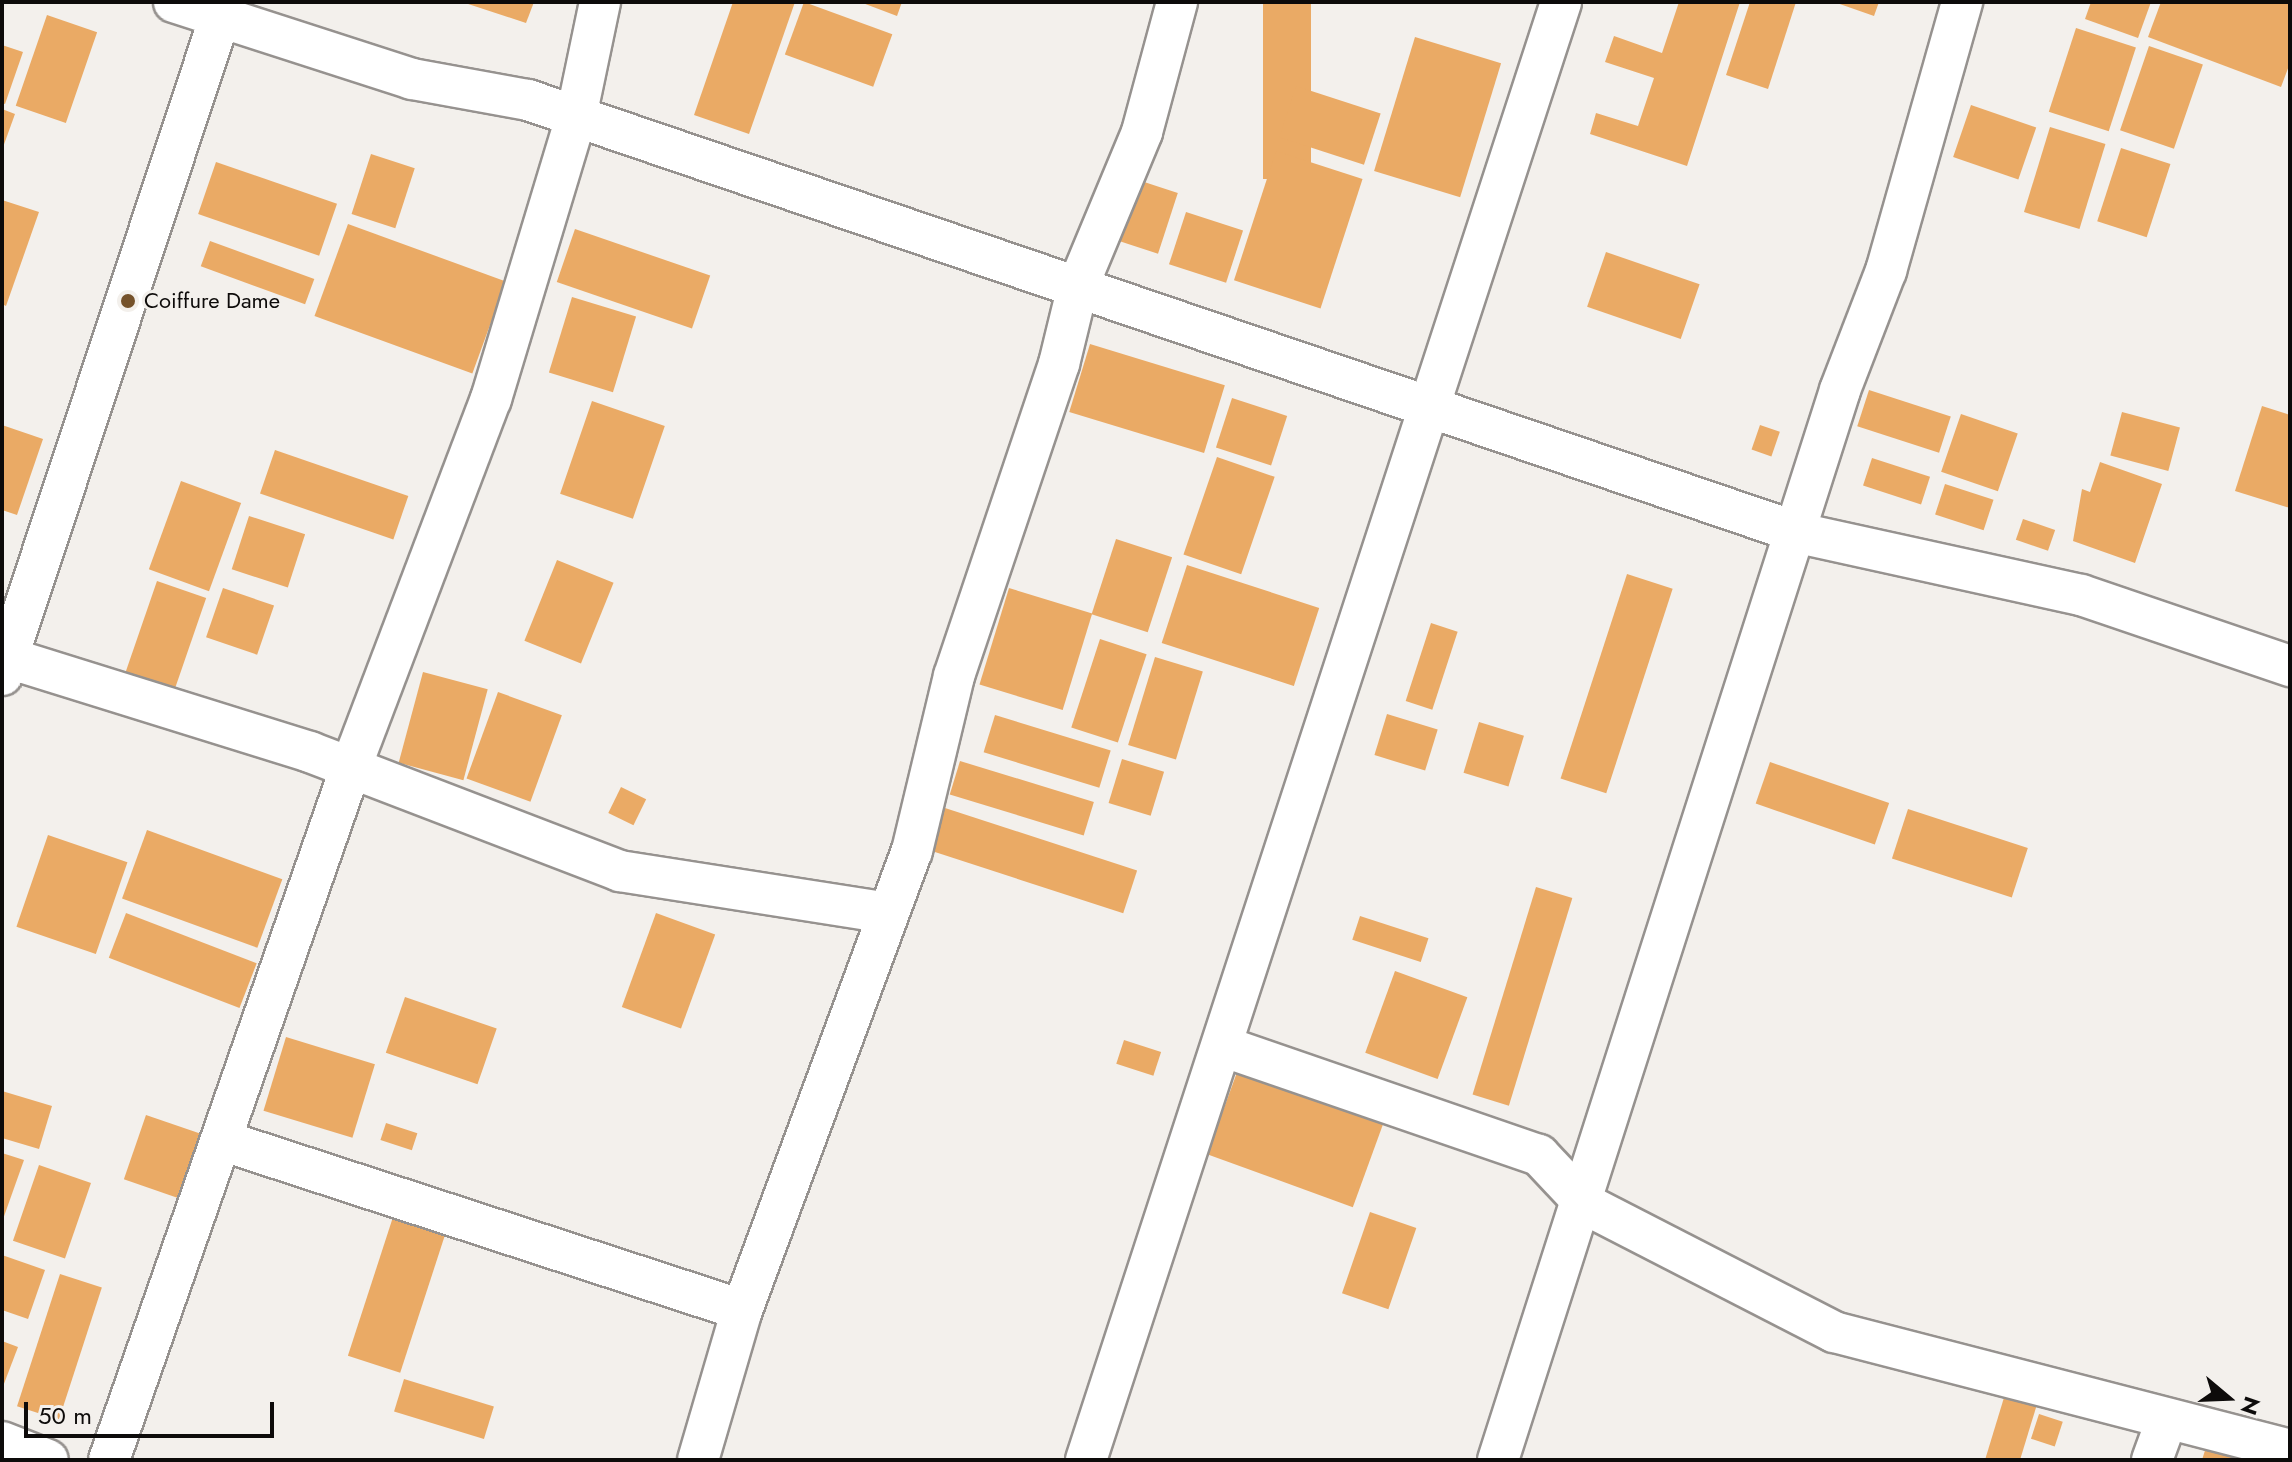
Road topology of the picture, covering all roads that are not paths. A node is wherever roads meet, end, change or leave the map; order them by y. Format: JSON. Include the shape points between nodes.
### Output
{"nodes":[{"id":1,"x":174,"y":2,"type":"edge"},
{"id":2,"x":600,"y":2,"type":"edge"},
{"id":3,"x":1177,"y":2,"type":"edge"},
{"id":4,"x":1561,"y":2,"type":"edge"},
{"id":5,"x":1962,"y":2,"type":"edge"},
{"id":6,"x":224,"y":11,"type":"edge"},
{"id":7,"x":576,"y":117,"type":"junction"},
{"id":8,"x":1078,"y":286,"type":"junction"},
{"id":9,"x":1431,"y":409,"type":"junction"},
{"id":10,"x":1799,"y":533,"type":"junction"},
{"id":11,"x":4,"y":663,"type":"edge"},
{"id":12,"x":2290,"y":666,"type":"edge"},
{"id":13,"x":351,"y":767,"type":"junction"},
{"id":14,"x":887,"y":913,"type":"junction"},
{"id":15,"x":1222,"y":1046,"type":"junction"},
{"id":16,"x":221,"y":1140,"type":"junction"},
{"id":17,"x":1585,"y":1204,"type":"junction"},
{"id":18,"x":742,"y":1310,"type":"junction"},
{"id":19,"x":2167,"y":1419,"type":"junction"},
{"id":20,"x":2,"y":1442,"type":"edge"},
{"id":21,"x":2290,"y":1450,"type":"edge"},
{"id":22,"x":48,"y":1460,"type":"edge"},
{"id":23,"x":109,"y":1460,"type":"edge"},
{"id":24,"x":698,"y":1460,"type":"edge"},
{"id":25,"x":1086,"y":1460,"type":"edge"},
{"id":26,"x":1498,"y":1460,"type":"edge"},
{"id":27,"x":2152,"y":1460,"type":"edge"}],
"edges":[{"from":1,"to":6,"type":"street"},
{"from":2,"to":7,"type":"street"},
{"from":3,"to":8,"type":"street","via":[[1142,132]]},
{"from":4,"to":9,"type":"street"},
{"from":5,"to":10,"type":"street","via":[[1886,271],[1840,390]]},
{"from":6,"to":7,"type":"street","via":[[412,79]]},
{"from":6,"to":11,"type":"street"},
{"from":7,"to":8,"type":"street"},
{"from":7,"to":13,"type":"street","via":[[491,399]]},
{"from":8,"to":9,"type":"street"},
{"from":8,"to":14,"type":"street","via":[[1059,364],[954,676],[912,851]]},
{"from":9,"to":10,"type":"street"},
{"from":9,"to":15,"type":"street"},
{"from":10,"to":12,"type":"street","via":[[2081,595]]},
{"from":10,"to":17,"type":"street"},
{"from":11,"to":13,"type":"street"},
{"from":13,"to":14,"type":"street","via":[[620,871]]},
{"from":13,"to":16,"type":"street"},
{"from":14,"to":18,"type":"street"},
{"from":15,"to":17,"type":"street","via":[[1539,1155]]},
{"from":15,"to":25,"type":"street"},
{"from":16,"to":18,"type":"street"},
{"from":16,"to":23,"type":"street"},
{"from":17,"to":19,"type":"street","via":[[1834,1332]]},
{"from":17,"to":26,"type":"street"},
{"from":18,"to":24,"type":"street"},
{"from":19,"to":21,"type":"street"},
{"from":19,"to":27,"type":"street"},
{"from":20,"to":22,"type":"street"}]}
